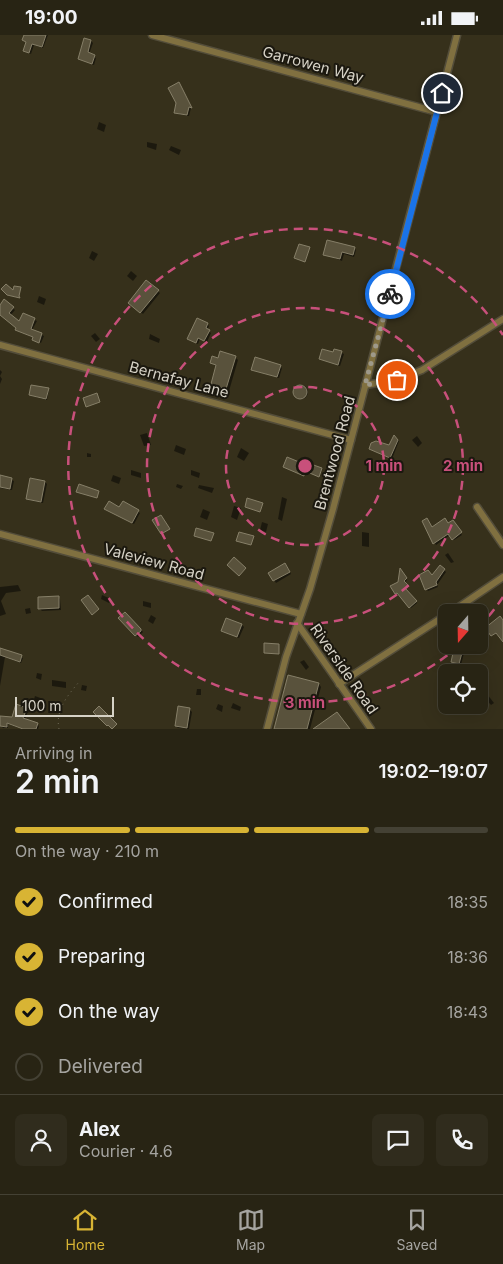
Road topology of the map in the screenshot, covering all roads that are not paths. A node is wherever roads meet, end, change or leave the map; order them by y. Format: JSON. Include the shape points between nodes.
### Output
{"nodes":[{"id":1,"x":152,"y":35,"type":"edge"},
{"id":2,"x":457,"y":35,"type":"edge"},
{"id":3,"x":437,"y":112,"type":"junction"},
{"id":4,"x":503,"y":319,"type":"edge"},
{"id":5,"x":0,"y":345,"type":"edge"},
{"id":6,"x":365,"y":385,"type":"junction"},
{"id":7,"x":351,"y":440,"type":"junction"},
{"id":8,"x":477,"y":507,"type":"dead end"},
{"id":9,"x":0,"y":534,"type":"edge"},
{"id":10,"x":503,"y":545,"type":"edge"},
{"id":11,"x":503,"y":577,"type":"edge"},
{"id":12,"x":463,"y":604,"type":"edge"},
{"id":13,"x":301,"y":614,"type":"junction"},
{"id":14,"x":438,"y":620,"type":"edge"},
{"id":15,"x":297,"y":623,"type":"junction"},
{"id":16,"x":339,"y":684,"type":"junction"},
{"id":17,"x":267,"y":729,"type":"edge"},
{"id":18,"x":370,"y":729,"type":"edge"}],
"edges":[{"from":1,"to":3,"type":"street","name":"Garrowen Way"},
{"from":2,"to":3,"type":"street","name":"Brentwood Road"},
{"from":3,"to":6,"type":"street","name":"Brentwood Road"},
{"from":4,"to":6,"type":"street","via":[[422,370],[397,380]]},
{"from":5,"to":7,"type":"street","name":"Bernafay Lane"},
{"from":6,"to":7,"type":"street","name":"Brentwood Road"},
{"from":7,"to":13,"type":"street","name":"Brentwood Road","via":[[334,509]]},
{"from":8,"to":10,"type":"street"},
{"from":9,"to":13,"type":"street","name":"Valeview Road"},
{"from":11,"to":12,"type":"street"},
{"from":13,"to":15,"type":"street","name":"Brentwood Road"},
{"from":14,"to":16,"type":"street"},
{"from":15,"to":16,"type":"street","name":"Riverside Road"},
{"from":15,"to":17,"type":"street","name":"Brentwood Road"},
{"from":16,"to":18,"type":"street","name":"Riverside Road"}]}
